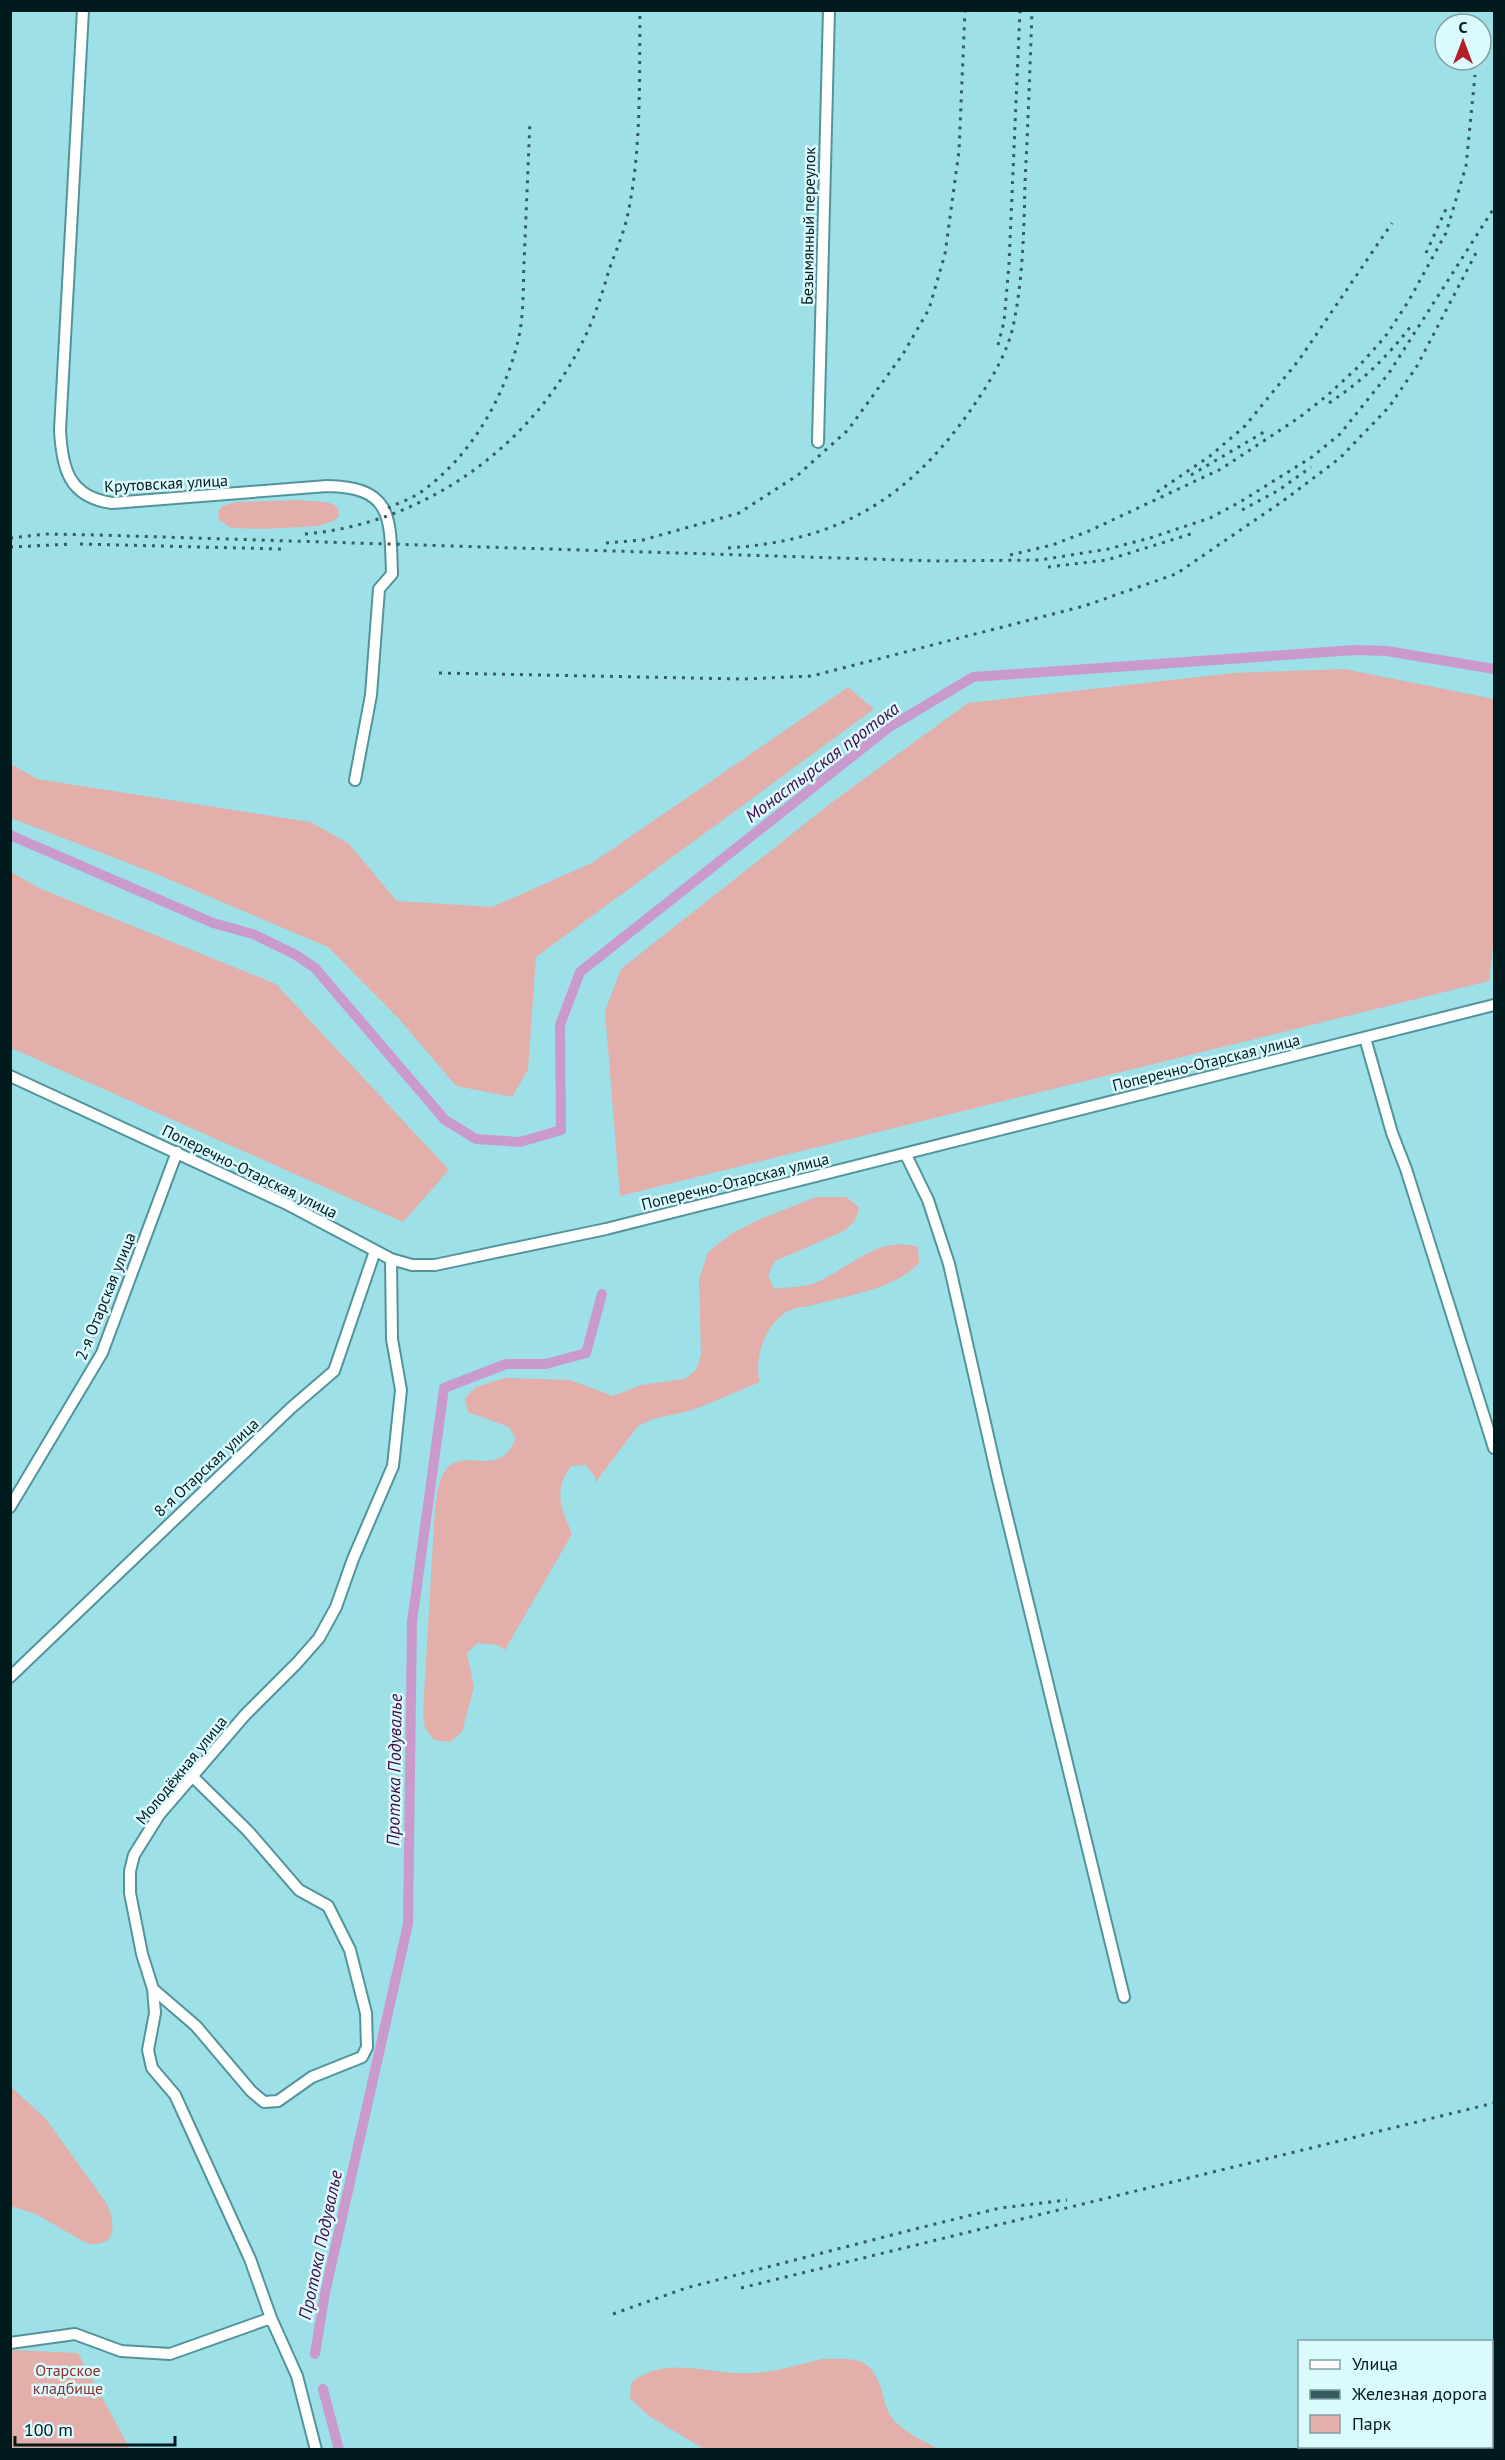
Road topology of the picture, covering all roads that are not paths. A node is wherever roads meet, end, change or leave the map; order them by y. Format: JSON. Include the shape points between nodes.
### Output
{"nodes":[{"id":1,"x":83,"y":10,"type":"edge"},
{"id":2,"x":829,"y":10,"type":"edge"},
{"id":3,"x":818,"y":442,"type":"dead end"},
{"id":4,"x":355,"y":780,"type":"dead end"},
{"id":5,"x":1494,"y":1005,"type":"edge"},
{"id":6,"x":1365,"y":1038,"type":"junction"},
{"id":7,"x":10,"y":1076,"type":"edge"},
{"id":8,"x":177,"y":1152,"type":"junction"},
{"id":9,"x":906,"y":1155,"type":"junction"},
{"id":10,"x":375,"y":1251,"type":"junction"},
{"id":11,"x":391,"y":1259,"type":"junction"},
{"id":12,"x":1494,"y":1448,"type":"edge"},
{"id":13,"x":10,"y":1507,"type":"edge"},
{"id":14,"x":10,"y":1677,"type":"edge"},
{"id":15,"x":193,"y":1777,"type":"junction"},
{"id":16,"x":153,"y":1989,"type":"junction"},
{"id":17,"x":1124,"y":1997,"type":"dead end"},
{"id":18,"x":271,"y":2318,"type":"junction"},
{"id":19,"x":10,"y":2343,"type":"edge"},
{"id":20,"x":316,"y":2450,"type":"edge"}],
"edges":[{"from":1,"to":4,"type":"street","name":"Крутовская улица","via":[[60,430],[65,469],[76,488],[89,498],[112,503],[327,486],[343,486],[375,497],[385,509],[390,526],[392,574],[379,589],[370,694]]},
{"from":2,"to":3,"type":"street","name":"Безымянный переулок"},
{"from":5,"to":6,"type":"street","name":"Поперечно-Отарская улица"},
{"from":6,"to":9,"type":"street","name":"Поперечно-Отарская улица"},
{"from":6,"to":12,"type":"street"},
{"from":7,"to":8,"type":"street","name":"Поперечно-Отарская улица"},
{"from":8,"to":10,"type":"street","name":"Поперечно-Отарская улица"},
{"from":8,"to":13,"type":"street","name":"2-я Отарская улица","via":[[102,1353]]},
{"from":9,"to":11,"type":"street","name":"Поперечно-Отарская улица","via":[[479,1257],[435,1265],[412,1265]]},
{"from":9,"to":17,"type":"street","via":[[928,1200],[949,1264]]},
{"from":10,"to":11,"type":"street","name":"Поперечно-Отарская улица"},
{"from":10,"to":14,"type":"street","name":"8-я Отарская улица","via":[[334,1371]]},
{"from":11,"to":15,"type":"street","name":"Молодёжная улица","via":[[392,1339],[402,1390],[393,1466],[336,1607],[319,1638],[245,1715]]},
{"from":15,"to":16,"type":"street","name":"Молодёжная улица","via":[[159,1815],[134,1855],[130,1871],[130,1893]]},
{"from":15,"to":16,"type":"street","via":[[248,1831],[299,1890],[328,1906],[350,1950],[366,2013],[368,2047],[362,2057],[312,2077],[278,2101],[264,2102],[196,2026]]},
{"from":16,"to":18,"type":"street","name":"Молодёжная улица","via":[[155,2013],[148,2050],[152,2068],[175,2096],[250,2259]]},
{"from":18,"to":19,"type":"street","via":[[170,2354],[121,2351],[75,2334]]},
{"from":18,"to":20,"type":"street","name":"Молодёжная улица","via":[[297,2376]]}]}
